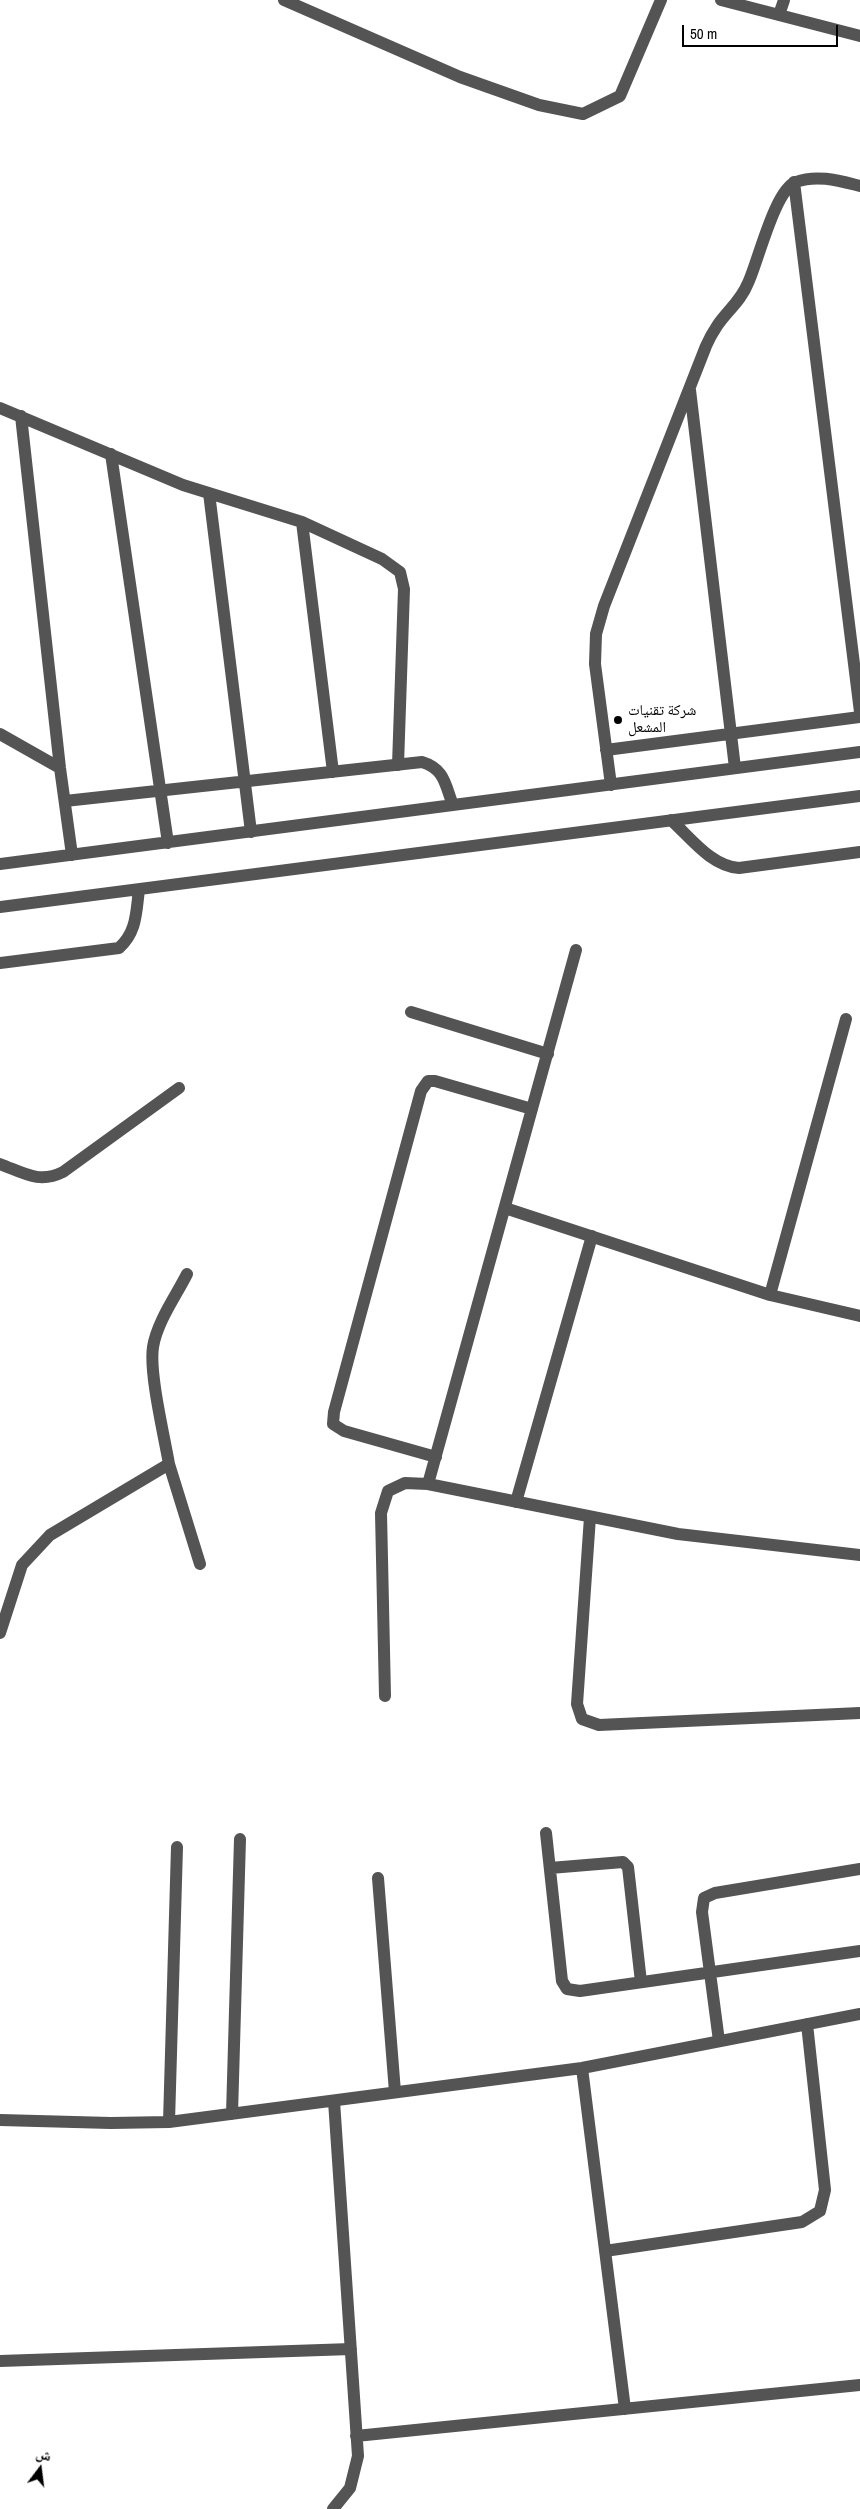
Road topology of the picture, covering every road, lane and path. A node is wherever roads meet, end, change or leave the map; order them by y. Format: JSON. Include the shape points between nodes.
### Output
{"nodes":[{"id":1,"x":284,"y":0,"type":"edge"},
{"id":2,"x":661,"y":0,"type":"edge"},
{"id":3,"x":721,"y":0,"type":"edge"},
{"id":4,"x":784,"y":0,"type":"edge"},
{"id":5,"x":779,"y":15,"type":"junction"},
{"id":6,"x":860,"y":36,"type":"edge"},
{"id":7,"x":794,"y":182,"type":"junction"},
{"id":8,"x":860,"y":186,"type":"edge"},
{"id":9,"x":689,"y":388,"type":"junction"},
{"id":10,"x":0,"y":408,"type":"edge"},
{"id":11,"x":21,"y":416,"type":"junction"},
{"id":12,"x":111,"y":454,"type":"junction"},
{"id":13,"x":209,"y":493,"type":"junction"},
{"id":14,"x":302,"y":522,"type":"junction"},
{"id":15,"x":860,"y":712,"type":"edge"},
{"id":16,"x":860,"y":717,"type":"edge"},
{"id":17,"x":0,"y":734,"type":"edge"},
{"id":18,"x":731,"y":734,"type":"junction"},
{"id":19,"x":606,"y":750,"type":"junction"},
{"id":20,"x":860,"y":752,"type":"edge"},
{"id":21,"x":398,"y":765,"type":"junction"},
{"id":22,"x":60,"y":768,"type":"junction"},
{"id":23,"x":735,"y":768,"type":"junction"},
{"id":24,"x":333,"y":772,"type":"junction"},
{"id":25,"x":245,"y":782,"type":"junction"},
{"id":26,"x":611,"y":784,"type":"junction"},
{"id":27,"x":161,"y":792,"type":"junction"},
{"id":28,"x":860,"y":796,"type":"edge"},
{"id":29,"x":65,"y":801,"type":"junction"},
{"id":30,"x":453,"y":805,"type":"junction"},
{"id":31,"x":671,"y":820,"type":"junction"},
{"id":32,"x":250,"y":832,"type":"junction"},
{"id":33,"x":168,"y":843,"type":"junction"},
{"id":34,"x":860,"y":852,"type":"edge"},
{"id":35,"x":72,"y":855,"type":"junction"},
{"id":36,"x":0,"y":864,"type":"edge"},
{"id":37,"x":139,"y":890,"type":"junction"},
{"id":38,"x":0,"y":907,"type":"edge"},
{"id":39,"x":576,"y":950,"type":"dead end"},
{"id":40,"x":0,"y":963,"type":"edge"},
{"id":41,"x":411,"y":1012,"type":"dead end"},
{"id":42,"x":846,"y":1019,"type":"dead end"},
{"id":43,"x":548,"y":1054,"type":"junction"},
{"id":44,"x":178,"y":1088,"type":"dead end"},
{"id":45,"x":532,"y":1109,"type":"junction"},
{"id":46,"x":0,"y":1164,"type":"edge"},
{"id":47,"x":505,"y":1208,"type":"junction"},
{"id":48,"x":592,"y":1236,"type":"junction"},
{"id":49,"x":188,"y":1274,"type":"dead end"},
{"id":50,"x":770,"y":1295,"type":"junction"},
{"id":51,"x":860,"y":1316,"type":"edge"},
{"id":52,"x":436,"y":1457,"type":"junction"},
{"id":53,"x":169,"y":1464,"type":"junction"},
{"id":54,"x":428,"y":1484,"type":"junction"},
{"id":55,"x":516,"y":1502,"type":"junction"},
{"id":56,"x":590,"y":1517,"type":"junction"},
{"id":57,"x":860,"y":1555,"type":"edge"},
{"id":58,"x":200,"y":1564,"type":"dead end"},
{"id":59,"x":0,"y":1633,"type":"edge"},
{"id":60,"x":385,"y":1696,"type":"dead end"},
{"id":61,"x":860,"y":1713,"type":"edge"},
{"id":62,"x":546,"y":1833,"type":"dead end"},
{"id":63,"x":240,"y":1840,"type":"dead end"},
{"id":64,"x":177,"y":1847,"type":"dead end"},
{"id":65,"x":550,"y":1868,"type":"junction"},
{"id":66,"x":860,"y":1869,"type":"edge"},
{"id":67,"x":378,"y":1878,"type":"dead end"},
{"id":68,"x":860,"y":1952,"type":"edge"},
{"id":69,"x":711,"y":1973,"type":"junction"},
{"id":70,"x":641,"y":1982,"type":"junction"},
{"id":71,"x":860,"y":2014,"type":"edge"},
{"id":72,"x":807,"y":2024,"type":"junction"},
{"id":73,"x":719,"y":2041,"type":"junction"},
{"id":74,"x":582,"y":2068,"type":"junction"},
{"id":75,"x":395,"y":2092,"type":"junction"},
{"id":76,"x":334,"y":2101,"type":"junction"},
{"id":77,"x":232,"y":2114,"type":"junction"},
{"id":78,"x":0,"y":2120,"type":"edge"},
{"id":79,"x":169,"y":2122,"type":"junction"},
{"id":80,"x":605,"y":2250,"type":"junction"},
{"id":81,"x":351,"y":2349,"type":"junction"},
{"id":82,"x":0,"y":2361,"type":"edge"},
{"id":83,"x":860,"y":2385,"type":"edge"},
{"id":84,"x":625,"y":2409,"type":"junction"},
{"id":85,"x":356,"y":2436,"type":"junction"},
{"id":86,"x":333,"y":2509,"type":"edge"}],
"edges":[{"from":1,"to":2,"type":"street","via":[[460,77],[539,105],[584,114],[620,96]]},
{"from":3,"to":5,"type":"street"},
{"from":4,"to":5,"type":"street"},
{"from":5,"to":6,"type":"street"},
{"from":7,"to":8,"type":"street","via":[[813,178]]},
{"from":7,"to":9,"type":"street","via":[[779,200],[748,284],[738,303],[717,325]]},
{"from":7,"to":15,"type":"street"},
{"from":9,"to":18,"type":"street"},
{"from":9,"to":19,"type":"street","via":[[596,634],[595,664]]},
{"from":10,"to":11,"type":"street"},
{"from":11,"to":12,"type":"street"},
{"from":11,"to":22,"type":"street"},
{"from":12,"to":13,"type":"street"},
{"from":12,"to":27,"type":"street"},
{"from":13,"to":14,"type":"street"},
{"from":13,"to":25,"type":"street"},
{"from":14,"to":21,"type":"street","via":[[382,559],[400,572],[404,590]]},
{"from":14,"to":24,"type":"street"},
{"from":16,"to":18,"type":"street"},
{"from":17,"to":22,"type":"street"},
{"from":18,"to":19,"type":"street"},
{"from":18,"to":23,"type":"street"},
{"from":19,"to":26,"type":"street"},
{"from":20,"to":23,"type":"street"},
{"from":21,"to":24,"type":"street"},
{"from":21,"to":30,"type":"street","via":[[422,762],[434,766],[442,776]]},
{"from":22,"to":29,"type":"street"},
{"from":23,"to":26,"type":"street"},
{"from":24,"to":25,"type":"street"},
{"from":25,"to":27,"type":"street"},
{"from":25,"to":32,"type":"street"},
{"from":26,"to":30,"type":"street"},
{"from":27,"to":29,"type":"street"},
{"from":27,"to":33,"type":"street"},
{"from":28,"to":31,"type":"street"},
{"from":29,"to":35,"type":"street"},
{"from":30,"to":32,"type":"street"},
{"from":31,"to":34,"type":"street","via":[[715,861],[728,867]]},
{"from":31,"to":37,"type":"street"},
{"from":32,"to":33,"type":"street"},
{"from":33,"to":35,"type":"street"},
{"from":35,"to":36,"type":"street"},
{"from":37,"to":38,"type":"street"},
{"from":37,"to":40,"type":"street","via":[[134,928],[130,938],[119,948]]},
{"from":39,"to":43,"type":"street"},
{"from":41,"to":43,"type":"street"},
{"from":42,"to":50,"type":"street"},
{"from":43,"to":45,"type":"street"},
{"from":44,"to":46,"type":"street","via":[[52,1178],[40,1179]]},
{"from":45,"to":47,"type":"street"},
{"from":45,"to":52,"type":"street","via":[[435,1081],[428,1081],[422,1090],[333,1424],[344,1431]]},
{"from":47,"to":48,"type":"street"},
{"from":47,"to":52,"type":"street"},
{"from":48,"to":50,"type":"street"},
{"from":48,"to":55,"type":"street"},
{"from":49,"to":53,"type":"street","via":[[153,1347],[153,1367]]},
{"from":50,"to":51,"type":"street"},
{"from":52,"to":54,"type":"street"},
{"from":53,"to":58,"type":"street"},
{"from":53,"to":59,"type":"street","via":[[50,1535],[22,1565]]},
{"from":54,"to":55,"type":"street"},
{"from":54,"to":60,"type":"street","via":[[405,1483],[388,1491],[381,1513]]},
{"from":55,"to":56,"type":"street"},
{"from":56,"to":57,"type":"street","via":[[678,1534]]},
{"from":56,"to":61,"type":"street","via":[[577,1704],[582,1719],[599,1725]]},
{"from":62,"to":65,"type":"street"},
{"from":63,"to":77,"type":"street"},
{"from":64,"to":79,"type":"street"},
{"from":65,"to":70,"type":"street","via":[[623,1862],[628,1867]]},
{"from":65,"to":70,"type":"street","via":[[562,1981],[568,1989],[580,1991]]},
{"from":66,"to":69,"type":"street","via":[[715,1893],[704,1898],[702,1912]]},
{"from":67,"to":75,"type":"street"},
{"from":68,"to":69,"type":"street"},
{"from":69,"to":70,"type":"street"},
{"from":69,"to":73,"type":"street"},
{"from":71,"to":72,"type":"street"},
{"from":72,"to":73,"type":"street"},
{"from":72,"to":80,"type":"street","via":[[825,2190],[820,2211],[802,2222]]},
{"from":73,"to":74,"type":"street"},
{"from":74,"to":75,"type":"street"},
{"from":74,"to":80,"type":"street"},
{"from":75,"to":76,"type":"street"},
{"from":76,"to":77,"type":"street"},
{"from":76,"to":81,"type":"street"},
{"from":77,"to":79,"type":"street"},
{"from":78,"to":79,"type":"street"},
{"from":80,"to":84,"type":"street"},
{"from":81,"to":82,"type":"street"},
{"from":81,"to":85,"type":"street"},
{"from":83,"to":84,"type":"street"},
{"from":84,"to":85,"type":"street"},
{"from":85,"to":86,"type":"street","via":[[358,2456],[350,2488]]}]}
